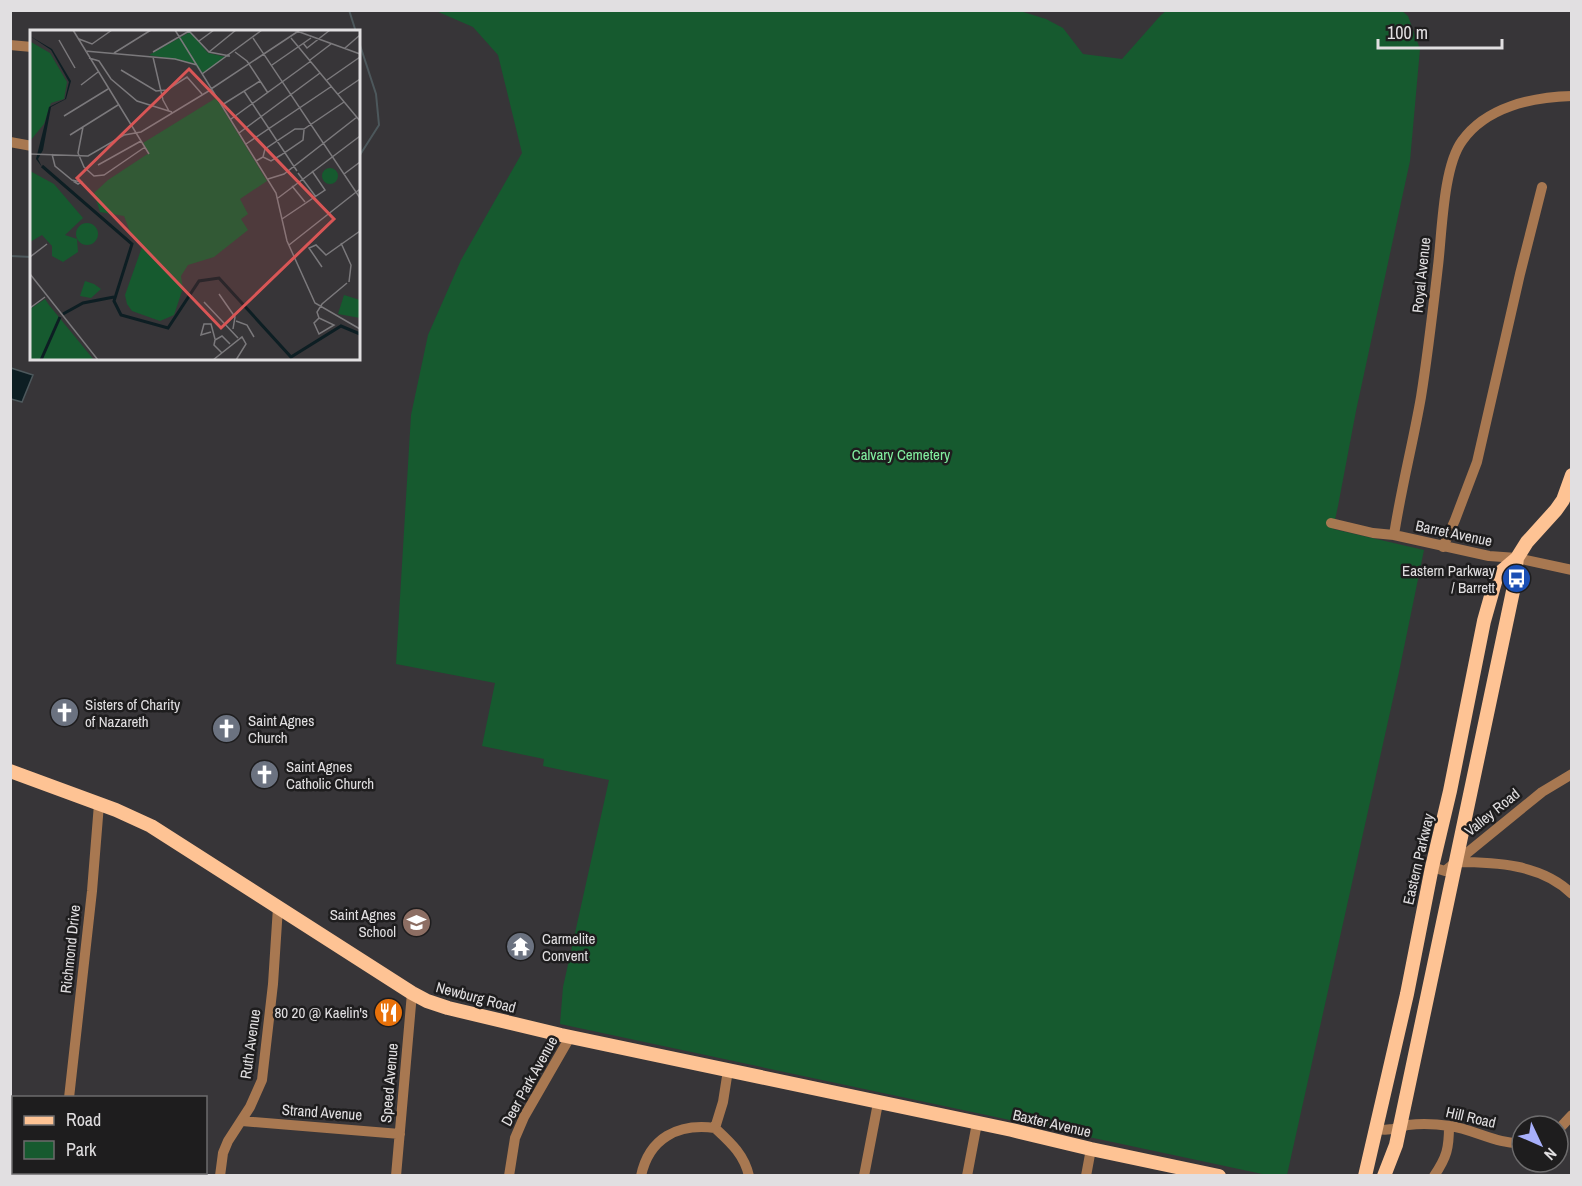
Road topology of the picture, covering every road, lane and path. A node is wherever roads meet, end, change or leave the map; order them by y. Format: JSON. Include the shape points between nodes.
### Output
{"nodes":[{"id":1,"x":10,"y":45,"type":"edge"},
{"id":2,"x":30,"y":47,"type":"edge"},
{"id":3,"x":1572,"y":96,"type":"edge"},
{"id":4,"x":10,"y":141,"type":"edge"},
{"id":5,"x":30,"y":146,"type":"edge"},
{"id":6,"x":1542,"y":187,"type":"dead end"},
{"id":7,"x":1572,"y":475,"type":"edge"},
{"id":8,"x":1331,"y":523,"type":"dead end"},
{"id":9,"x":1394,"y":535,"type":"junction"},
{"id":10,"x":1443,"y":547,"type":"junction"},
{"id":11,"x":1517,"y":558,"type":"junction"},
{"id":12,"x":1572,"y":570,"type":"edge"},
{"id":13,"x":10,"y":771,"type":"edge"},
{"id":14,"x":1572,"y":774,"type":"edge"},
{"id":15,"x":99,"y":804,"type":"junction"},
{"id":16,"x":1456,"y":862,"type":"junction"},
{"id":17,"x":1432,"y":867,"type":"junction"},
{"id":18,"x":1572,"y":894,"type":"edge"},
{"id":19,"x":278,"y":907,"type":"junction"},
{"id":20,"x":412,"y":993,"type":"junction"},
{"id":21,"x":570,"y":1037,"type":"junction"},
{"id":22,"x":728,"y":1070,"type":"junction"},
{"id":23,"x":69,"y":1096,"type":"edge"},
{"id":24,"x":878,"y":1103,"type":"junction"},
{"id":25,"x":242,"y":1121,"type":"junction"},
{"id":26,"x":977,"y":1124,"type":"junction"},
{"id":27,"x":1449,"y":1126,"type":"junction"},
{"id":28,"x":715,"y":1128,"type":"junction"},
{"id":29,"x":1399,"y":1128,"type":"junction"},
{"id":30,"x":1377,"y":1129,"type":"junction"},
{"id":31,"x":400,"y":1134,"type":"junction"},
{"id":32,"x":1510,"y":1142,"type":"edge"},
{"id":33,"x":1091,"y":1149,"type":"junction"},
{"id":34,"x":1216,"y":1175,"type":"edge"},
{"id":35,"x":220,"y":1176,"type":"edge"},
{"id":36,"x":396,"y":1176,"type":"edge"},
{"id":37,"x":509,"y":1176,"type":"edge"},
{"id":38,"x":641,"y":1176,"type":"edge"},
{"id":39,"x":748,"y":1176,"type":"edge"},
{"id":40,"x":864,"y":1176,"type":"edge"},
{"id":41,"x":967,"y":1176,"type":"edge"},
{"id":42,"x":1086,"y":1176,"type":"edge"},
{"id":43,"x":1365,"y":1176,"type":"edge"},
{"id":44,"x":1384,"y":1176,"type":"edge"},
{"id":45,"x":1434,"y":1176,"type":"edge"}],
"edges":[{"from":1,"to":2,"type":"street"},
{"from":3,"to":9,"type":"street","name":"Royal Avenue","via":[[1523,102],[1502,109],[1471,130],[1456,151],[1450,166],[1421,398]]},
{"from":4,"to":5,"type":"street"},
{"from":6,"to":10,"type":"street","via":[[1477,462]]},
{"from":7,"to":11,"type":"main road","name":"Eastern Parkway","via":[[1563,500]]},
{"from":8,"to":9,"type":"street","name":"Barret Avenue"},
{"from":9,"to":10,"type":"street","name":"Barret Avenue"},
{"from":10,"to":11,"type":"street","name":"Barret Avenue"},
{"from":11,"to":12,"type":"street","name":"Barret Avenue"},
{"from":11,"to":16,"type":"main road","name":"Eastern Parkway"},
{"from":11,"to":17,"type":"main road","name":"Eastern Parkway","via":[[1497,575],[1491,595]]},
{"from":13,"to":15,"type":"main road","name":"Newburg Road"},
{"from":14,"to":16,"type":"street","name":"Valley Road","via":[[1542,792]]},
{"from":15,"to":19,"type":"main road","name":"Newburg Road","via":[[151,826]]},
{"from":15,"to":23,"type":"street","name":"Richmond Drive"},
{"from":16,"to":17,"type":"street","name":"Valley Road","via":[[1445,871]]},
{"from":16,"to":18,"type":"street","via":[[1528,869],[1556,881]]},
{"from":16,"to":29,"type":"main road","name":"Eastern Parkway"},
{"from":17,"to":30,"type":"main road","name":"Eastern Parkway"},
{"from":19,"to":20,"type":"main road","name":"Newburg Road"},
{"from":19,"to":25,"type":"street","name":"Ruth Avenue","via":[[262,1080]]},
{"from":20,"to":21,"type":"main road","name":"Newburg Road","via":[[448,1008]]},
{"from":20,"to":31,"type":"street","name":"Speed Avenue"},
{"from":21,"to":22,"type":"main road","name":"Newburg Road"},
{"from":21,"to":37,"type":"street","name":"Deer Park Avenue","via":[[524,1117],[515,1138]]},
{"from":22,"to":24,"type":"main road","name":"Newburg Road"},
{"from":22,"to":28,"type":"street"},
{"from":24,"to":26,"type":"main road","name":"Baxter Avenue"},
{"from":24,"to":40,"type":"street"},
{"from":25,"to":31,"type":"street","name":"Strand Avenue"},
{"from":25,"to":35,"type":"street","name":"Ruth Avenue","via":[[228,1141]]},
{"from":26,"to":33,"type":"main road","name":"Baxter Avenue"},
{"from":26,"to":41,"type":"street"},
{"from":27,"to":29,"type":"street","name":"Hill Road"},
{"from":27,"to":32,"type":"street","name":"Hill Road"},
{"from":27,"to":45,"type":"street","via":[[1447,1154]]},
{"from":28,"to":38,"type":"street","via":[[692,1128],[666,1137],[646,1157]]},
{"from":28,"to":39,"type":"street","via":[[740,1153]]},
{"from":29,"to":30,"type":"street","name":"Hill Road"},
{"from":29,"to":44,"type":"main road","name":"Eastern Parkway"},
{"from":30,"to":43,"type":"main road","name":"Eastern Parkway"},
{"from":31,"to":36,"type":"street","name":"Speed Avenue"},
{"from":33,"to":34,"type":"main road","name":"Baxter Avenue"},
{"from":33,"to":42,"type":"street"}]}
